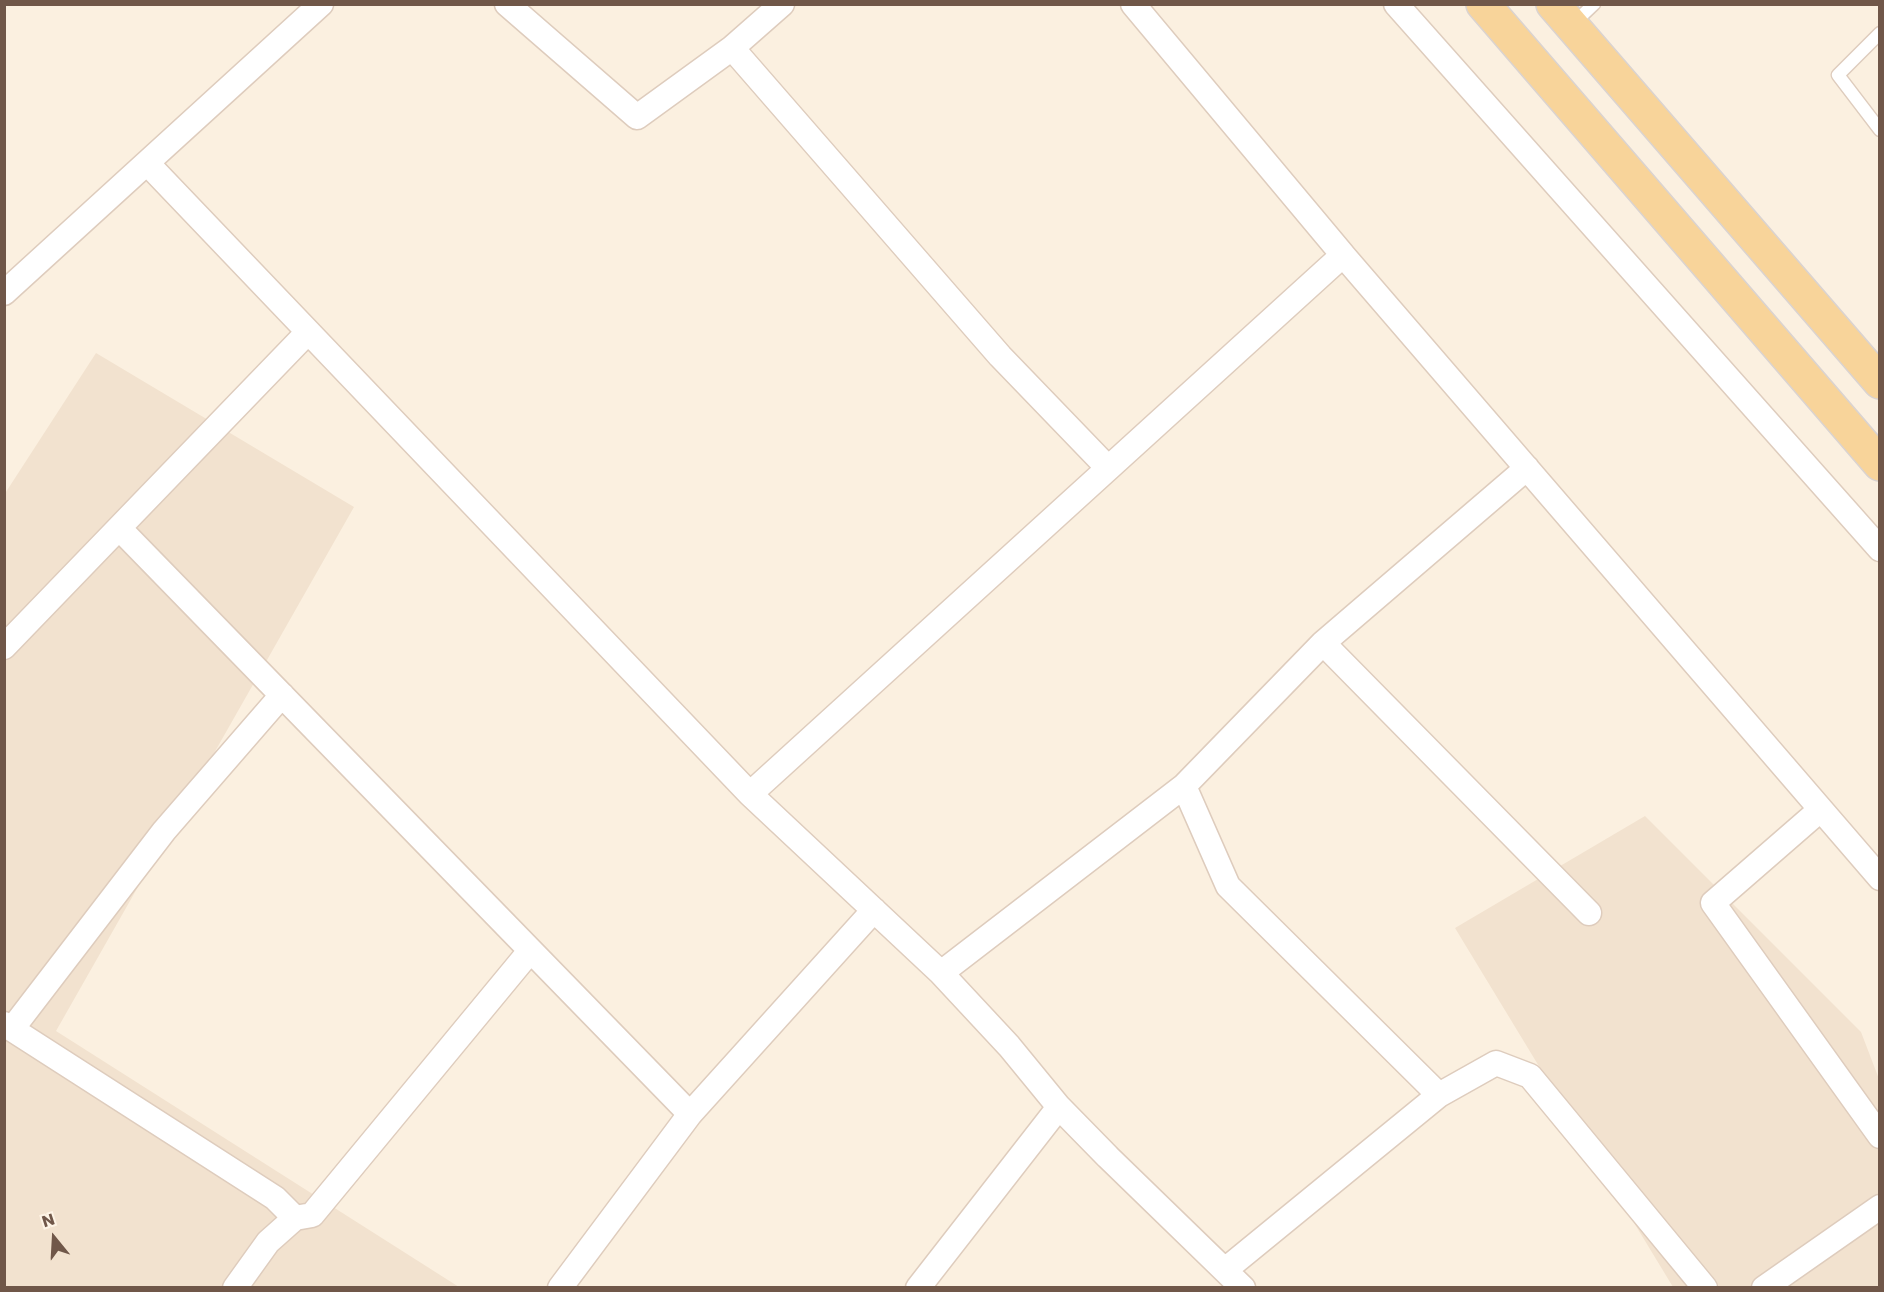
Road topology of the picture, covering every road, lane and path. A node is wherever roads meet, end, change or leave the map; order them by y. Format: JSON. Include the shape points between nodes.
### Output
{"nodes":[{"id":1,"x":507,"y":4,"type":"edge"},
{"id":2,"x":782,"y":4,"type":"edge"},
{"id":3,"x":1132,"y":4,"type":"edge"},
{"id":4,"x":1396,"y":4,"type":"edge"},
{"id":5,"x":1483,"y":4,"type":"edge"},
{"id":6,"x":314,"y":7,"type":"edge"},
{"id":7,"x":1572,"y":12,"type":"edge"},
{"id":8,"x":1880,"y":33,"type":"edge"},
{"id":9,"x":732,"y":48,"type":"junction"},
{"id":10,"x":1880,"y":130,"type":"edge"},
{"id":11,"x":147,"y":163,"type":"junction"},
{"id":12,"x":1343,"y":255,"type":"junction"},
{"id":13,"x":4,"y":293,"type":"edge"},
{"id":14,"x":308,"y":332,"type":"junction"},
{"id":15,"x":1880,"y":382,"type":"edge"},
{"id":16,"x":1880,"y":464,"type":"edge"},
{"id":17,"x":1108,"y":468,"type":"junction"},
{"id":18,"x":1527,"y":468,"type":"junction"},
{"id":19,"x":118,"y":528,"type":"junction"},
{"id":20,"x":1880,"y":549,"type":"edge"},
{"id":21,"x":1323,"y":644,"type":"junction"},
{"id":22,"x":4,"y":647,"type":"edge"},
{"id":23,"x":282,"y":695,"type":"junction"},
{"id":24,"x":1184,"y":786,"type":"junction"},
{"id":25,"x":750,"y":794,"type":"junction"},
{"id":26,"x":1820,"y":810,"type":"junction"},
{"id":27,"x":1880,"y":878,"type":"edge"},
{"id":28,"x":874,"y":910,"type":"junction"},
{"id":29,"x":1589,"y":913,"type":"dead end"},
{"id":30,"x":530,"y":951,"type":"junction"},
{"id":31,"x":941,"y":973,"type":"junction"},
{"id":32,"x":8,"y":1027,"type":"edge"},
{"id":33,"x":1439,"y":1095,"type":"junction"},
{"id":34,"x":1059,"y":1107,"type":"junction"},
{"id":35,"x":690,"y":1114,"type":"junction"},
{"id":36,"x":1880,"y":1136,"type":"edge"},
{"id":37,"x":1880,"y":1207,"type":"edge"},
{"id":38,"x":295,"y":1218,"type":"junction"},
{"id":39,"x":1225,"y":1270,"type":"junction"},
{"id":40,"x":235,"y":1287,"type":"edge"},
{"id":41,"x":560,"y":1287,"type":"edge"},
{"id":42,"x":918,"y":1287,"type":"edge"},
{"id":43,"x":1243,"y":1287,"type":"edge"},
{"id":44,"x":1705,"y":1287,"type":"edge"},
{"id":45,"x":1764,"y":1287,"type":"edge"}],
"edges":[{"from":1,"to":9,"type":"street","via":[[637,117]]},
{"from":2,"to":9,"type":"street"},
{"from":3,"to":12,"type":"street"},
{"from":4,"to":20,"type":"street"},
{"from":5,"to":16,"type":"main road"},
{"from":6,"to":11,"type":"street"},
{"from":7,"to":15,"type":"main road"},
{"from":8,"to":10,"type":"lane","via":[[1838,75]]},
{"from":9,"to":17,"type":"street","via":[[1000,356]]},
{"from":11,"to":13,"type":"street"},
{"from":11,"to":14,"type":"street"},
{"from":12,"to":17,"type":"street"},
{"from":12,"to":18,"type":"street"},
{"from":14,"to":19,"type":"street"},
{"from":14,"to":25,"type":"street"},
{"from":17,"to":25,"type":"street"},
{"from":18,"to":21,"type":"street"},
{"from":18,"to":26,"type":"street"},
{"from":19,"to":22,"type":"street"},
{"from":19,"to":23,"type":"street"},
{"from":21,"to":24,"type":"street"},
{"from":21,"to":29,"type":"street"},
{"from":23,"to":30,"type":"street"},
{"from":23,"to":32,"type":"street","via":[[164,831]]},
{"from":24,"to":31,"type":"street"},
{"from":24,"to":33,"type":"street","via":[[1228,886]]},
{"from":25,"to":28,"type":"street"},
{"from":26,"to":27,"type":"street"},
{"from":26,"to":36,"type":"street","via":[[1713,903]]},
{"from":28,"to":31,"type":"street"},
{"from":28,"to":35,"type":"street"},
{"from":30,"to":35,"type":"street"},
{"from":30,"to":38,"type":"street","via":[[312,1215]]},
{"from":31,"to":34,"type":"street"},
{"from":32,"to":38,"type":"street","via":[[275,1198]]},
{"from":33,"to":39,"type":"street"},
{"from":33,"to":44,"type":"street","via":[[1496,1063],[1530,1076]]},
{"from":34,"to":39,"type":"street"},
{"from":34,"to":42,"type":"street"},
{"from":35,"to":41,"type":"street"},
{"from":37,"to":45,"type":"street"},
{"from":38,"to":40,"type":"street","via":[[268,1242]]},
{"from":39,"to":43,"type":"street"}]}
